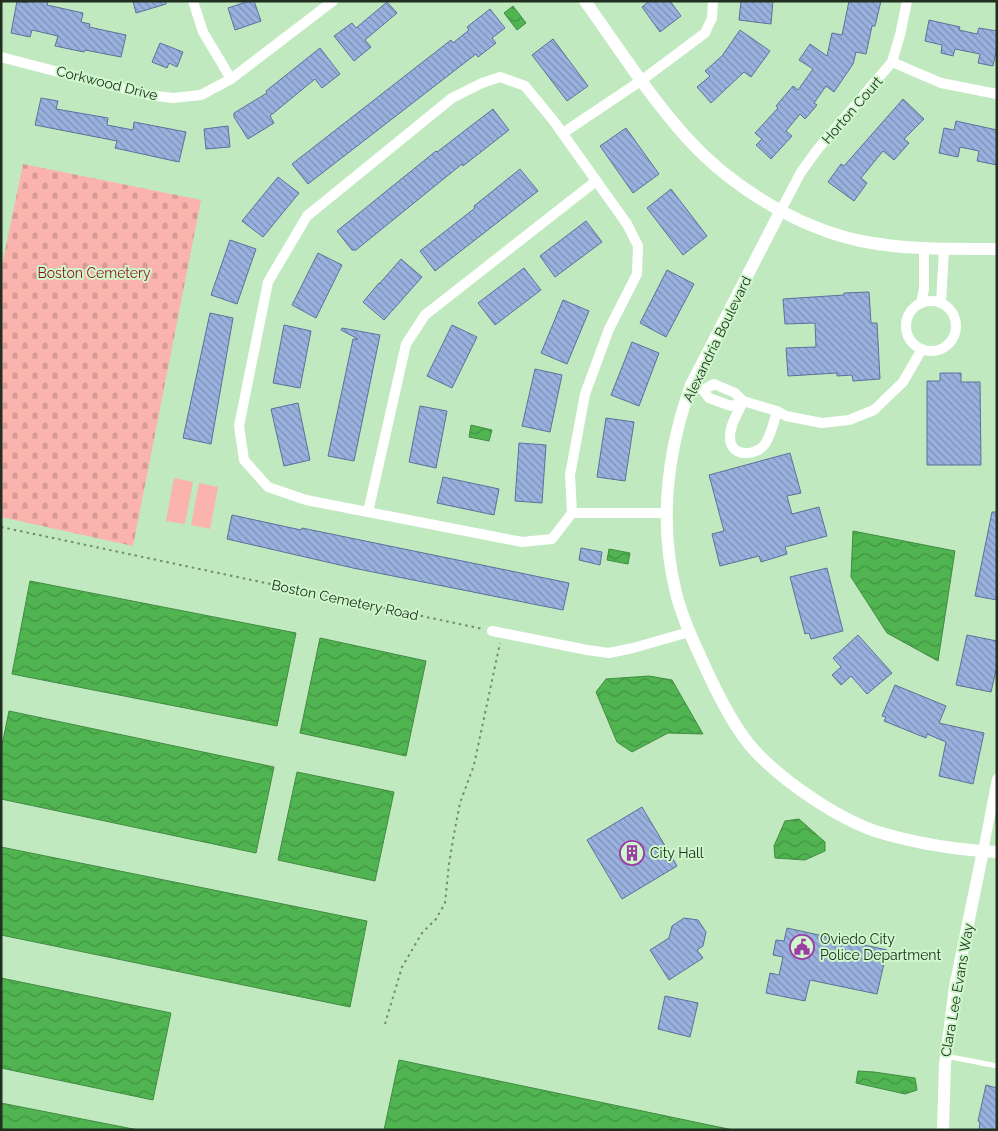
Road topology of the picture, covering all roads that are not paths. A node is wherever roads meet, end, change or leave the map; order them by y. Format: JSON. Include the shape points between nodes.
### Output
{"nodes":[{"id":1,"x":193,"y":1,"type":"edge"},
{"id":2,"x":334,"y":1,"type":"edge"},
{"id":3,"x":585,"y":1,"type":"edge"},
{"id":4,"x":713,"y":1,"type":"edge"},
{"id":5,"x":907,"y":1,"type":"edge"},
{"id":6,"x":1,"y":57,"type":"edge"},
{"id":7,"x":892,"y":62,"type":"junction"},
{"id":8,"x":231,"y":79,"type":"junction"},
{"id":9,"x":642,"y":80,"type":"junction"},
{"id":10,"x":997,"y":94,"type":"edge"},
{"id":11,"x":562,"y":133,"type":"junction"},
{"id":12,"x":596,"y":181,"type":"junction"},
{"id":13,"x":780,"y":212,"type":"junction"},
{"id":14,"x":997,"y":248,"type":"edge"},
{"id":15,"x":924,"y":249,"type":"junction"},
{"id":16,"x":944,"y":249,"type":"junction"},
{"id":17,"x":940,"y":302,"type":"junction"},
{"id":18,"x":921,"y":303,"type":"junction"},
{"id":19,"x":922,"y":349,"type":"junction"},
{"id":20,"x":697,"y":388,"type":"junction"},
{"id":21,"x":743,"y":401,"type":"junction"},
{"id":22,"x":777,"y":411,"type":"junction"},
{"id":23,"x":368,"y":512,"type":"junction"},
{"id":24,"x":666,"y":513,"type":"junction"},
{"id":25,"x":572,"y":514,"type":"junction"},
{"id":26,"x":497,"y":632,"type":"road end"},
{"id":27,"x":689,"y":632,"type":"junction"},
{"id":28,"x":997,"y":778,"type":"edge"},
{"id":29,"x":983,"y":851,"type":"junction"},
{"id":30,"x":997,"y":852,"type":"edge"},
{"id":31,"x":946,"y":1056,"type":"junction"},
{"id":32,"x":997,"y":1066,"type":"edge"},
{"id":33,"x":943,"y":1130,"type":"edge"}],
"edges":[{"from":1,"to":8,"type":"street","via":[[203,32]]},
{"from":2,"to":8,"type":"street","name":"Corkwood Drive"},
{"from":3,"to":9,"type":"street"},
{"from":4,"to":9,"type":"street","via":[[712,18],[705,33]]},
{"from":5,"to":7,"type":"street","name":"Horton Court"},
{"from":6,"to":8,"type":"street","name":"Corkwood Drive","via":[[148,95],[172,98],[201,95]]},
{"from":7,"to":10,"type":"street","via":[[941,83]]},
{"from":7,"to":13,"type":"street","name":"Horton Court","via":[[817,150]]},
{"from":9,"to":11,"type":"street"},
{"from":9,"to":13,"type":"street","via":[[688,139],[736,182]]},
{"from":11,"to":12,"type":"street"},
{"from":11,"to":23,"type":"street","via":[[525,86],[500,77],[452,98],[307,216],[268,282],[239,426],[244,460],[268,487],[306,500]]},
{"from":12,"to":23,"type":"street","via":[[425,315],[406,344]]},
{"from":12,"to":25,"type":"street","via":[[627,224],[638,246],[637,274],[610,329],[586,394],[570,474]]},
{"from":13,"to":15,"type":"street","via":[[815,228],[858,241]]},
{"from":13,"to":20,"type":"street","name":"Alexandria Boulevard"},
{"from":14,"to":16,"type":"street"},
{"from":15,"to":16,"type":"street"},
{"from":15,"to":18,"type":"street"},
{"from":16,"to":17,"type":"street"},
{"from":17,"to":18,"type":"street"},
{"from":17,"to":19,"type":"street","via":[[954,316],[954,335],[941,349]]},
{"from":18,"to":19,"type":"street","via":[[913,308],[906,326],[913,343]]},
{"from":19,"to":22,"type":"street","via":[[903,382],[874,410],[849,420],[822,423],[786,416]]},
{"from":20,"to":21,"type":"street","via":[[714,384],[735,393]]},
{"from":20,"to":21,"type":"street","via":[[709,398],[731,406]]},
{"from":20,"to":24,"type":"street","name":"Alexandria Boulevard","via":[[682,411],[673,449]]},
{"from":21,"to":22,"type":"street"},
{"from":21,"to":22,"type":"street","via":[[731,428],[730,439],[734,449],[740,452],[753,453],[764,446]]},
{"from":23,"to":25,"type":"street","via":[[522,542],[552,539]]},
{"from":24,"to":25,"type":"street"},
{"from":24,"to":27,"type":"street","name":"Alexandria Boulevard","via":[[673,579]]},
{"from":26,"to":27,"type":"street","via":[[609,652]]},
{"from":27,"to":29,"type":"street","name":"Alexandria Boulevard","via":[[715,690],[754,751],[800,789],[842,816],[877,831],[931,844]]},
{"from":28,"to":29,"type":"street"},
{"from":29,"to":30,"type":"street","name":"Alexandria Boulevard"},
{"from":29,"to":31,"type":"street","name":"Clara Lee Evans Way","via":[[955,986]]},
{"from":31,"to":32,"type":"lane"},
{"from":31,"to":33,"type":"street","name":"Clara Lee Evans Way"}]}
